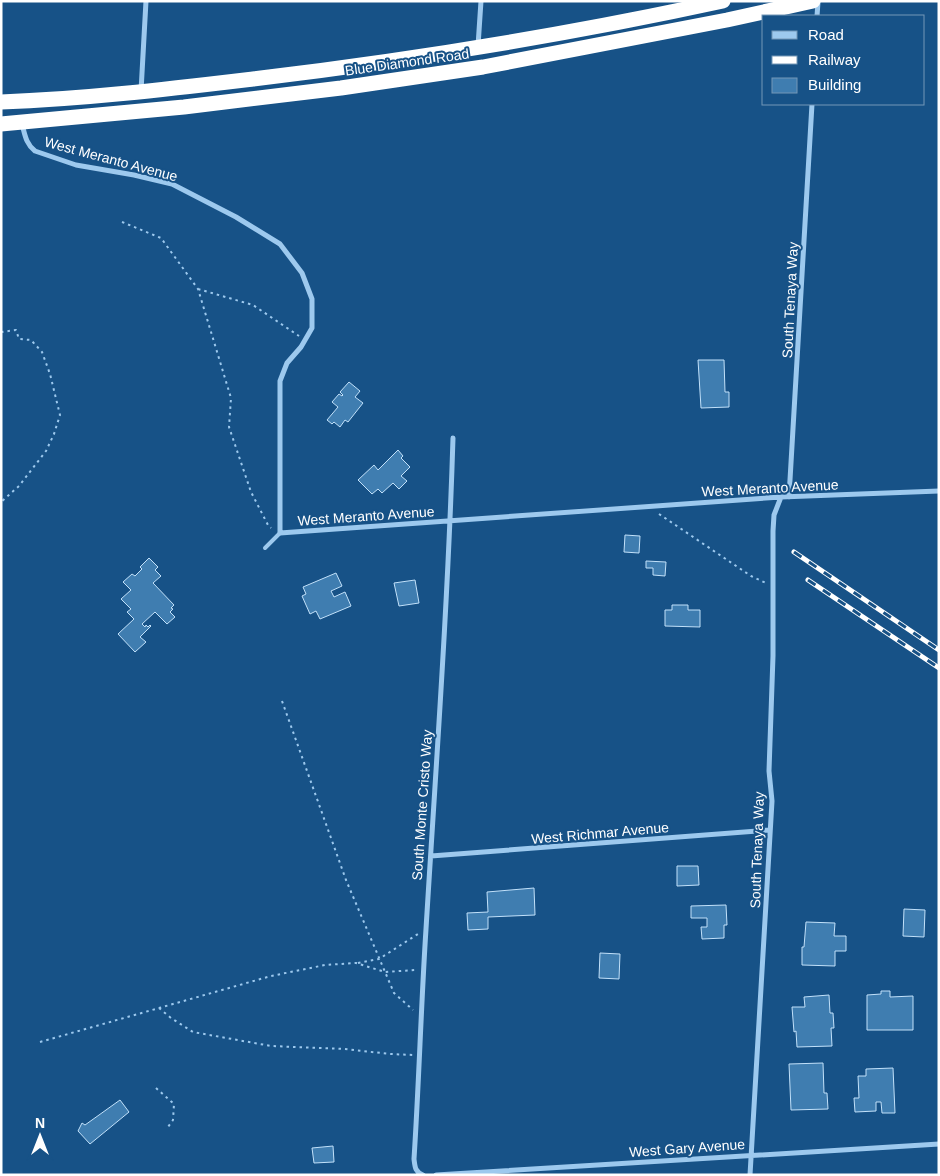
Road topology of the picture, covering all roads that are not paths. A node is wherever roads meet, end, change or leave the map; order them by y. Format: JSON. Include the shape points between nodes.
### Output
{"nodes":[{"id":1,"x":146,"y":1,"type":"edge"},
{"id":2,"x":481,"y":1,"type":"edge"},
{"id":3,"x":723,"y":1,"type":"edge"},
{"id":4,"x":813,"y":1,"type":"edge"},
{"id":5,"x":818,"y":1,"type":"edge"},
{"id":6,"x":817,"y":15,"type":"edge"},
{"id":7,"x":478,"y":48,"type":"junction"},
{"id":8,"x":141,"y":92,"type":"junction"},
{"id":9,"x":1,"y":102,"type":"edge"},
{"id":10,"x":812,"y":105,"type":"edge"},
{"id":11,"x":22,"y":123,"type":"junction"},
{"id":12,"x":1,"y":124,"type":"edge"},
{"id":13,"x":453,"y":438,"type":"dead end"},
{"id":14,"x":939,"y":491,"type":"edge"},
{"id":15,"x":781,"y":497,"type":"junction"},
{"id":16,"x":789,"y":497,"type":"junction"},
{"id":17,"x":451,"y":521,"type":"junction"},
{"id":18,"x":280,"y":533,"type":"junction"},
{"id":19,"x":265,"y":548,"type":"dead end"},
{"id":20,"x":770,"y":830,"type":"junction"},
{"id":21,"x":431,"y":856,"type":"junction"},
{"id":22,"x":939,"y":1144,"type":"edge"},
{"id":23,"x":751,"y":1155,"type":"junction"},
{"id":24,"x":420,"y":1174,"type":"edge"},
{"id":25,"x":436,"y":1175,"type":"edge"},
{"id":26,"x":750,"y":1175,"type":"edge"}],
"edges":[{"from":1,"to":8,"type":"street"},
{"from":2,"to":7,"type":"street"},
{"from":3,"to":7,"type":"highway","name":"Blue Diamond Road"},
{"from":4,"to":11,"type":"highway","name":"Blue Diamond Road","via":[[482,67],[341,88]]},
{"from":5,"to":6,"type":"street"},
{"from":7,"to":8,"type":"highway","name":"Blue Diamond Road"},
{"from":8,"to":9,"type":"highway","name":"Blue Diamond Road"},
{"from":10,"to":16,"type":"street","name":"South Tenaya Way"},
{"from":11,"to":12,"type":"highway","name":"Blue Diamond Road"},
{"from":11,"to":18,"type":"street","name":"West Meranto Avenue","via":[[27,142],[35,151],[76,164],[172,184],[280,244],[302,273],[312,300],[312,328],[287,363],[280,380]]},
{"from":13,"to":17,"type":"street","name":"South Monte Cristo Way"},
{"from":14,"to":16,"type":"street","name":"West Meranto Avenue"},
{"from":15,"to":16,"type":"street","name":"West Meranto Avenue"},
{"from":15,"to":17,"type":"street","name":"West Meranto Avenue"},
{"from":15,"to":20,"type":"street","name":"South Tenaya Way","via":[[773,523]]},
{"from":17,"to":18,"type":"street","name":"West Meranto Avenue"},
{"from":17,"to":21,"type":"street","name":"South Monte Cristo Way"},
{"from":18,"to":19,"type":"lane"},
{"from":20,"to":21,"type":"street","name":"West Richmar Avenue"},
{"from":20,"to":23,"type":"street","name":"South Tenaya Way"},
{"from":21,"to":24,"type":"street","name":"South Monte Cristo Way","via":[[414,1159]]},
{"from":22,"to":23,"type":"street","name":"West Gary Avenue"},
{"from":23,"to":25,"type":"street","name":"West Gary Avenue"},
{"from":23,"to":26,"type":"street","name":"South Tenaya Way"}]}
